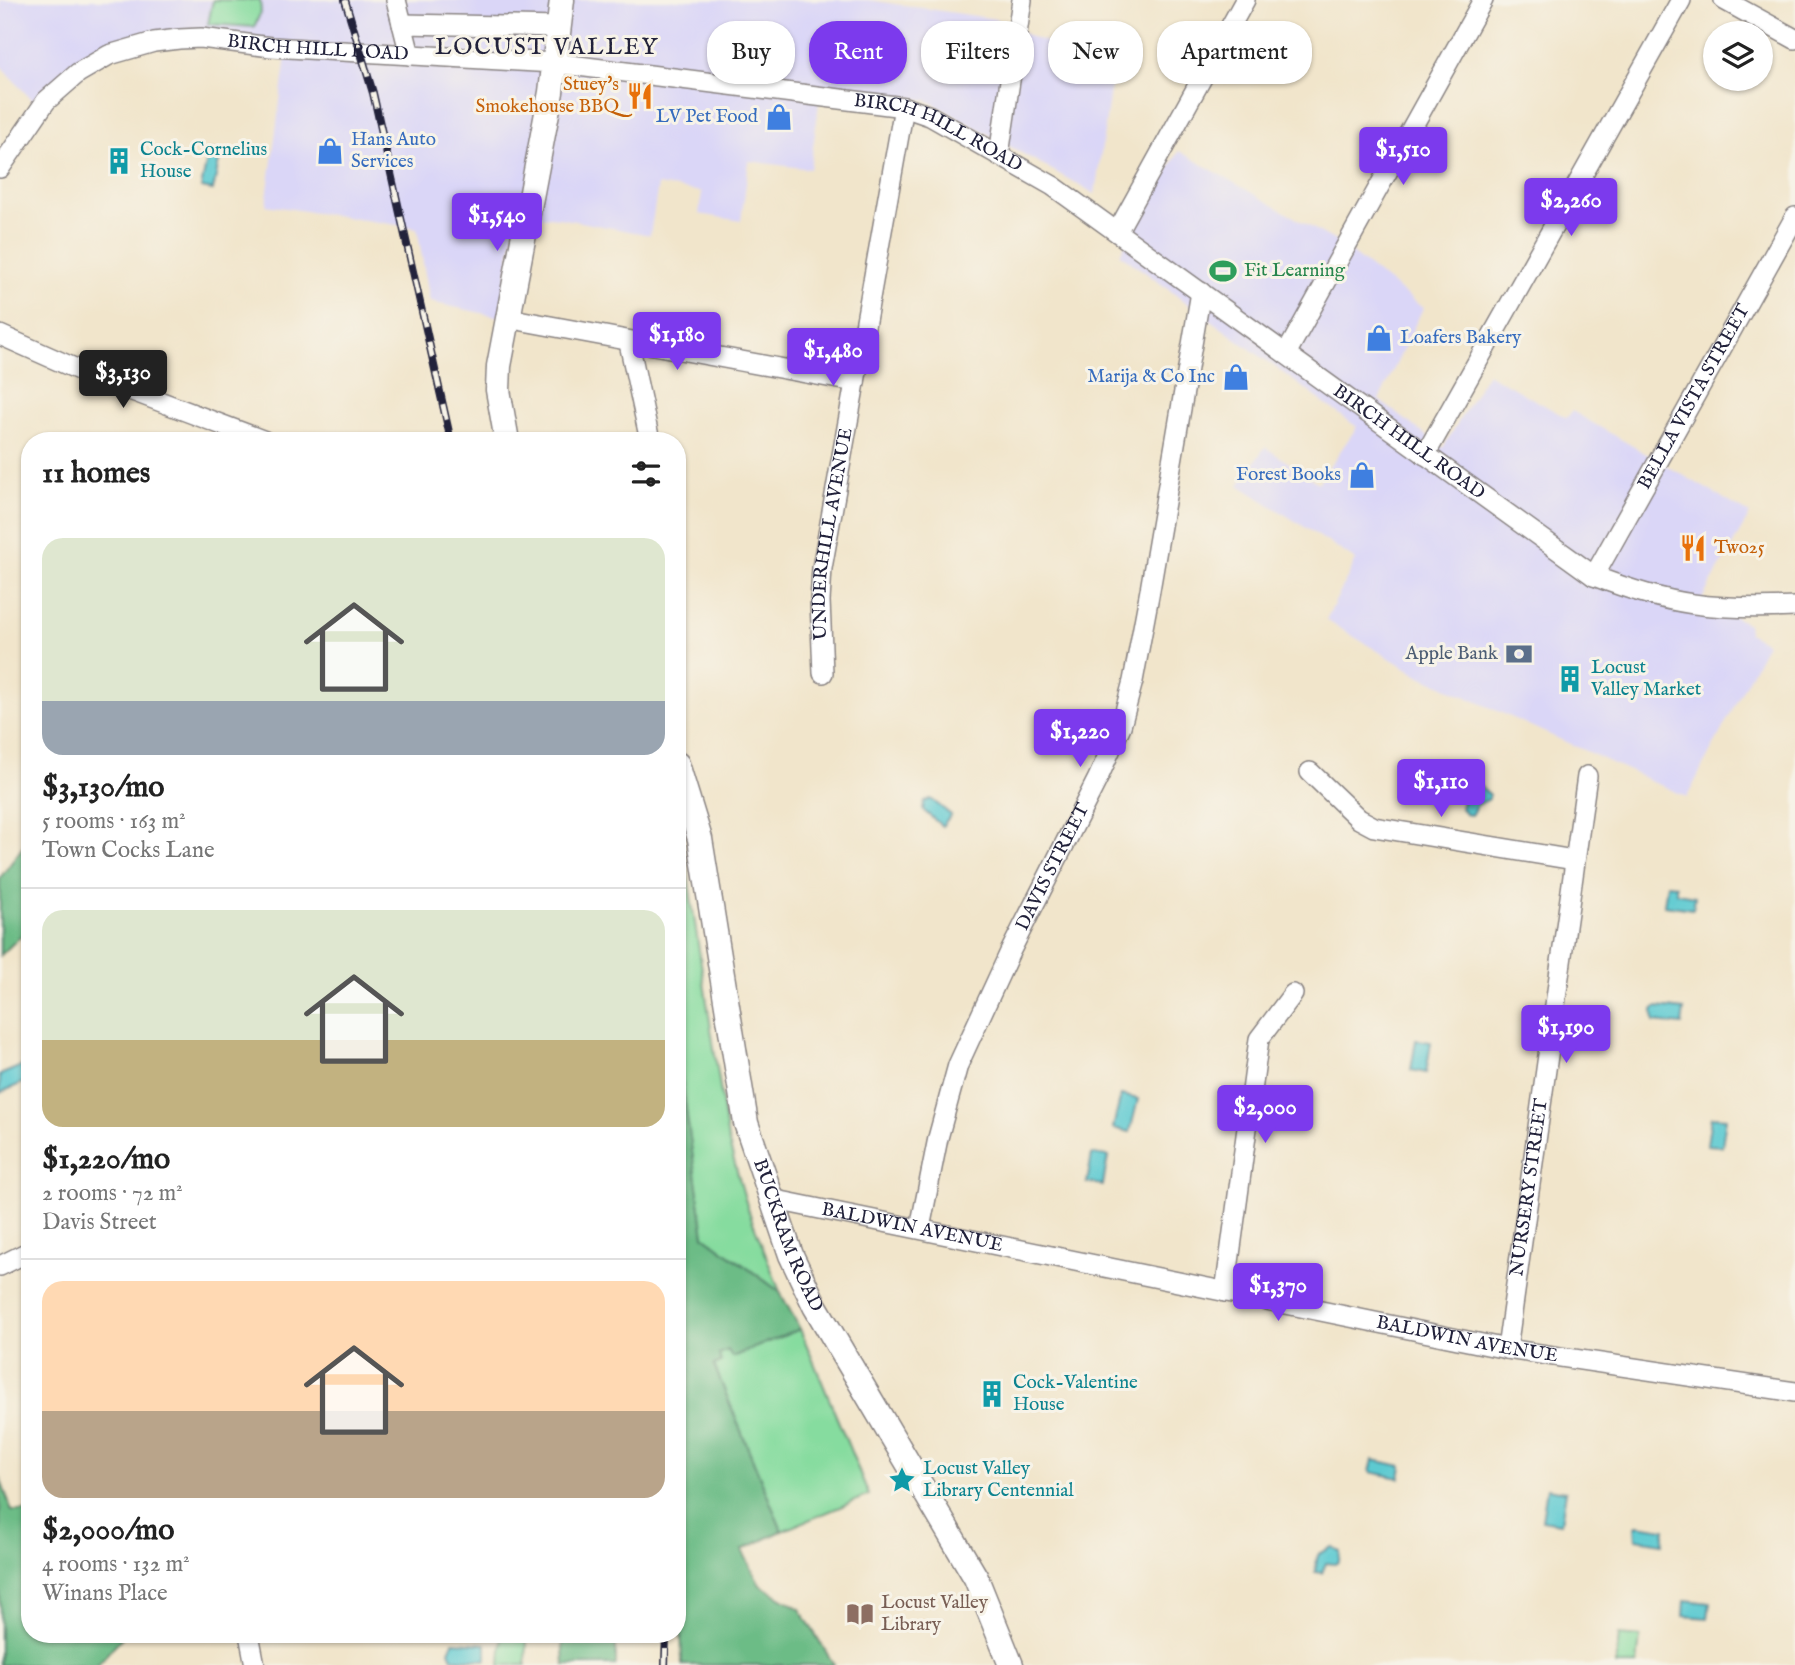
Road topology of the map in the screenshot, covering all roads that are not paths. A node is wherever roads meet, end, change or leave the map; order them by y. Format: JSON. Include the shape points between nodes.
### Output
{"nodes":[{"id":1,"x":396,"y":0,"type":"edge"},
{"id":2,"x":562,"y":0,"type":"edge"},
{"id":3,"x":1023,"y":0,"type":"edge"},
{"id":4,"x":1245,"y":0,"type":"edge"},
{"id":5,"x":1483,"y":0,"type":"edge"},
{"id":6,"x":1681,"y":0,"type":"edge"},
{"id":7,"x":1724,"y":0,"type":"edge"},
{"id":8,"x":402,"y":24,"type":"junction"},
{"id":9,"x":559,"y":27,"type":"junction"},
{"id":10,"x":1795,"y":39,"type":"edge"},
{"id":11,"x":410,"y":55,"type":"junction"},
{"id":12,"x":554,"y":63,"type":"junction"},
{"id":13,"x":904,"y":107,"type":"junction"},
{"id":14,"x":999,"y":155,"type":"junction"},
{"id":15,"x":0,"y":168,"type":"edge"},
{"id":16,"x":1795,"y":217,"type":"edge"},
{"id":17,"x":1117,"y":232,"type":"junction"},
{"id":18,"x":1201,"y":292,"type":"junction"},
{"id":19,"x":507,"y":318,"type":"junction"},
{"id":20,"x":0,"y":335,"type":"edge"},
{"id":21,"x":629,"y":343,"type":"junction"},
{"id":22,"x":1286,"y":354,"type":"junction"},
{"id":23,"x":855,"y":382,"type":"junction"},
{"id":24,"x":241,"y":432,"type":"edge"},
{"id":25,"x":505,"y":432,"type":"edge"},
{"id":26,"x":648,"y":432,"type":"edge"},
{"id":27,"x":1425,"y":455,"type":"junction"},
{"id":28,"x":1594,"y":576,"type":"junction"},
{"id":29,"x":1795,"y":607,"type":"edge"},
{"id":30,"x":823,"y":673,"type":"dead end"},
{"id":31,"x":1310,"y":772,"type":"dead end"},
{"id":32,"x":1587,"y":776,"type":"dead end"},
{"id":33,"x":686,"y":793,"type":"edge"},
{"id":34,"x":1574,"y":860,"type":"junction"},
{"id":35,"x":1293,"y":994,"type":"dead end"},
{"id":36,"x":771,"y":1199,"type":"junction"},
{"id":37,"x":920,"y":1228,"type":"junction"},
{"id":38,"x":21,"y":1256,"type":"edge"},
{"id":39,"x":0,"y":1266,"type":"edge"},
{"id":40,"x":1225,"y":1292,"type":"junction"},
{"id":41,"x":1507,"y":1349,"type":"junction"},
{"id":42,"x":1794,"y":1387,"type":"edge"},
{"id":43,"x":251,"y":1643,"type":"edge"},
{"id":44,"x":255,"y":1665,"type":"edge"},
{"id":45,"x":1011,"y":1665,"type":"edge"}],
"edges":[{"from":1,"to":8,"type":"street"},
{"from":2,"to":9,"type":"main road"},
{"from":3,"to":14,"type":"street"},
{"from":4,"to":17,"type":"street"},
{"from":5,"to":22,"type":"street"},
{"from":6,"to":27,"type":"street"},
{"from":7,"to":10,"type":"street"},
{"from":8,"to":9,"type":"street","name":"BIRCH HILL ROAD"},
{"from":8,"to":11,"type":"street"},
{"from":9,"to":12,"type":"main road"},
{"from":11,"to":12,"type":"street","name":"BIRCH HILL ROAD"},
{"from":11,"to":15,"type":"street","name":"BIRCH HILL ROAD","via":[[201,38],[154,42],[109,55],[78,73],[46,101]]},
{"from":12,"to":13,"type":"street","name":"BIRCH HILL ROAD"},
{"from":12,"to":19,"type":"main road"},
{"from":13,"to":14,"type":"street","name":"BIRCH HILL ROAD","via":[[930,116]]},
{"from":13,"to":23,"type":"street","name":"UNDERHILL AVENUE"},
{"from":14,"to":17,"type":"street","name":"BIRCH HILL ROAD","via":[[1053,186]]},
{"from":16,"to":28,"type":"street","name":"BELLA VISTA STREET"},
{"from":17,"to":18,"type":"street","name":"BIRCH HILL ROAD"},
{"from":18,"to":22,"type":"street","name":"BIRCH HILL ROAD"},
{"from":18,"to":37,"type":"street","name":"DAVIS STREET","via":[[1150,590],[1121,726],[958,1065]]},
{"from":19,"to":21,"type":"street"},
{"from":19,"to":25,"type":"main road","via":[[498,390]]},
{"from":20,"to":24,"type":"street","via":[[90,376]]},
{"from":21,"to":23,"type":"street"},
{"from":21,"to":26,"type":"street"},
{"from":22,"to":27,"type":"street","name":"BIRCH HILL ROAD"},
{"from":23,"to":30,"type":"street","name":"UNDERHILL AVENUE","via":[[822,568]]},
{"from":27,"to":28,"type":"street","name":"BIRCH HILL ROAD"},
{"from":28,"to":29,"type":"street","name":"BIRCH HILL ROAD","via":[[1683,605]]},
{"from":31,"to":34,"type":"street","via":[[1359,819],[1374,827]]},
{"from":32,"to":34,"type":"street","name":"NURSERY STREET"},
{"from":33,"to":36,"type":"main road","name":"BUCKRAM ROAD","via":[[700,839],[746,1123]]},
{"from":34,"to":41,"type":"street","name":"NURSERY STREET"},
{"from":35,"to":40,"type":"street","via":[[1259,1039]]},
{"from":36,"to":37,"type":"street","name":"BALDWIN AVENUE"},
{"from":36,"to":45,"type":"main road","name":"BUCKRAM ROAD","via":[[815,1306],[976,1578]]},
{"from":37,"to":40,"type":"street","name":"BALDWIN AVENUE"},
{"from":38,"to":39,"type":"street"},
{"from":40,"to":41,"type":"street","name":"BALDWIN AVENUE"},
{"from":41,"to":42,"type":"street","name":"BALDWIN AVENUE"},
{"from":43,"to":44,"type":"street"}]}
